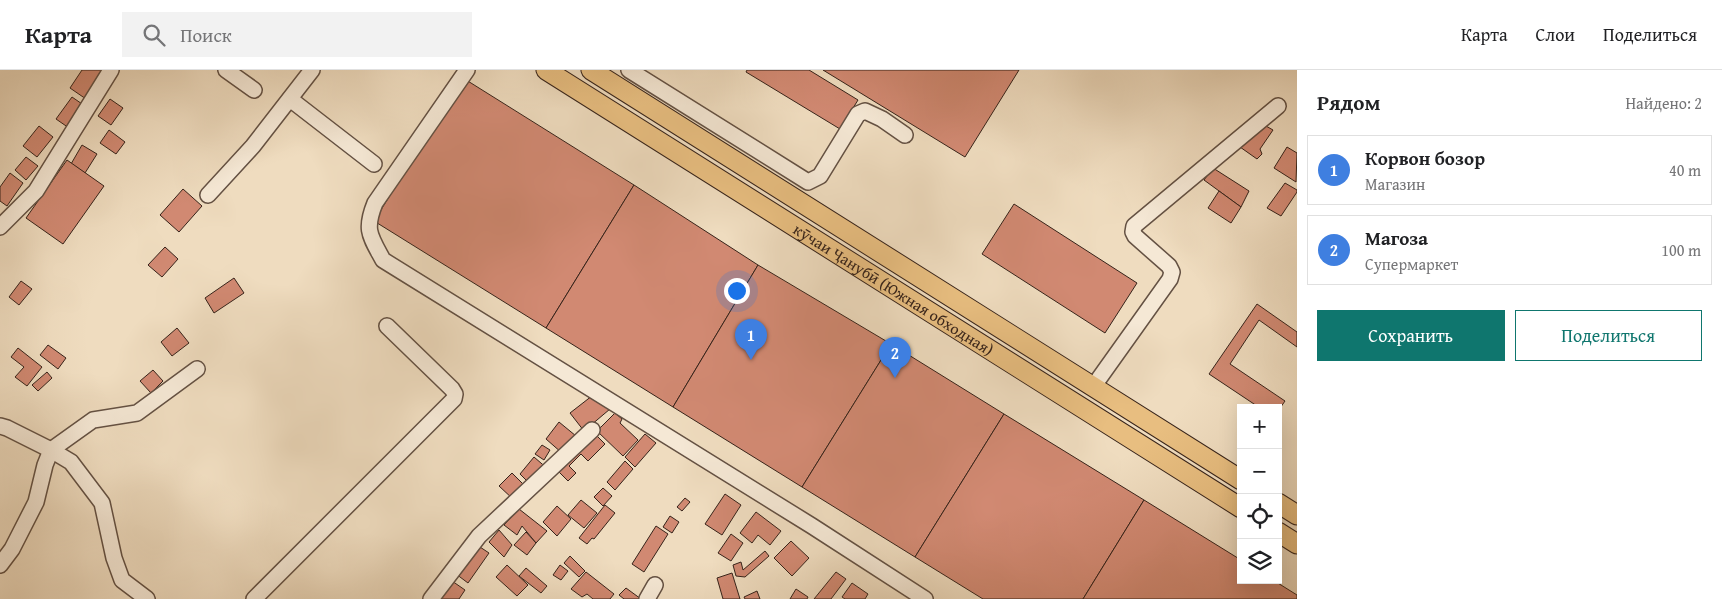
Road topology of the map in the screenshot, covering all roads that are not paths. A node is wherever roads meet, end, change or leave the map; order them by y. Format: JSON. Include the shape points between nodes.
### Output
{"nodes":[{"id":1,"x":110,"y":70,"type":"edge"},
{"id":2,"x":226,"y":70,"type":"edge"},
{"id":3,"x":312,"y":70,"type":"edge"},
{"id":4,"x":467,"y":70,"type":"edge"},
{"id":5,"x":546,"y":70,"type":"edge"},
{"id":6,"x":591,"y":70,"type":"edge"},
{"id":7,"x":629,"y":70,"type":"edge"},
{"id":8,"x":254,"y":90,"type":"dead end"},
{"id":9,"x":290,"y":99,"type":"junction"},
{"id":10,"x":1278,"y":106,"type":"dead end"},
{"id":11,"x":905,"y":135,"type":"dead end"},
{"id":12,"x":374,"y":164,"type":"dead end"},
{"id":13,"x":208,"y":195,"type":"dead end"},
{"id":14,"x":0,"y":227,"type":"edge"},
{"id":15,"x":387,"y":326,"type":"dead end"},
{"id":16,"x":197,"y":369,"type":"dead end"},
{"id":17,"x":1093,"y":387,"type":"junction"},
{"id":18,"x":0,"y":426,"type":"edge"},
{"id":19,"x":592,"y":430,"type":"dead end"},
{"id":20,"x":51,"y":450,"type":"junction"},
{"id":21,"x":1237,"y":477,"type":"edge"},
{"id":22,"x":1237,"y":505,"type":"edge"},
{"id":23,"x":1282,"y":506,"type":"edge"},
{"id":24,"x":1297,"y":515,"type":"edge"},
{"id":25,"x":1282,"y":535,"type":"edge"},
{"id":26,"x":1297,"y":544,"type":"edge"},
{"id":27,"x":0,"y":565,"type":"edge"},
{"id":28,"x":655,"y":585,"type":"dead end"},
{"id":29,"x":147,"y":599,"type":"edge"},
{"id":30,"x":254,"y":599,"type":"edge"},
{"id":31,"x":431,"y":599,"type":"edge"},
{"id":32,"x":647,"y":599,"type":"edge"},
{"id":33,"x":925,"y":599,"type":"edge"}],
"edges":[{"from":1,"to":14,"type":"street","via":[[36,191]]},
{"from":2,"to":8,"type":"street"},
{"from":3,"to":9,"type":"street"},
{"from":4,"to":33,"type":"street","via":[[375,203],[368,226],[383,260]]},
{"from":5,"to":22,"type":"main road","name":"кӯчаи Ҷанубӣ (Южная обходная)"},
{"from":6,"to":17,"type":"main road","name":"кӯчаи Ҷанубӣ (Южная обходная)"},
{"from":7,"to":11,"type":"street","via":[[808,182],[820,176],[858,114],[865,111]]},
{"from":9,"to":12,"type":"street"},
{"from":9,"to":13,"type":"street","via":[[254,146]]},
{"from":10,"to":17,"type":"street","via":[[1134,226],[1132,232],[1135,236],[1172,272]]},
{"from":15,"to":30,"type":"street","via":[[452,389],[454,399]]},
{"from":16,"to":20,"type":"street","via":[[136,413],[93,420]]},
{"from":17,"to":21,"type":"main road","name":"кӯчаи Ҷанубӣ (Южная обходная)"},
{"from":18,"to":20,"type":"street"},
{"from":19,"to":31,"type":"street","via":[[479,536]]},
{"from":20,"to":27,"type":"street","via":[[36,502]]},
{"from":20,"to":29,"type":"street","via":[[71,462],[102,503],[122,580]]},
{"from":23,"to":24,"type":"main road"},
{"from":25,"to":26,"type":"main road"},
{"from":28,"to":32,"type":"street"}]}
